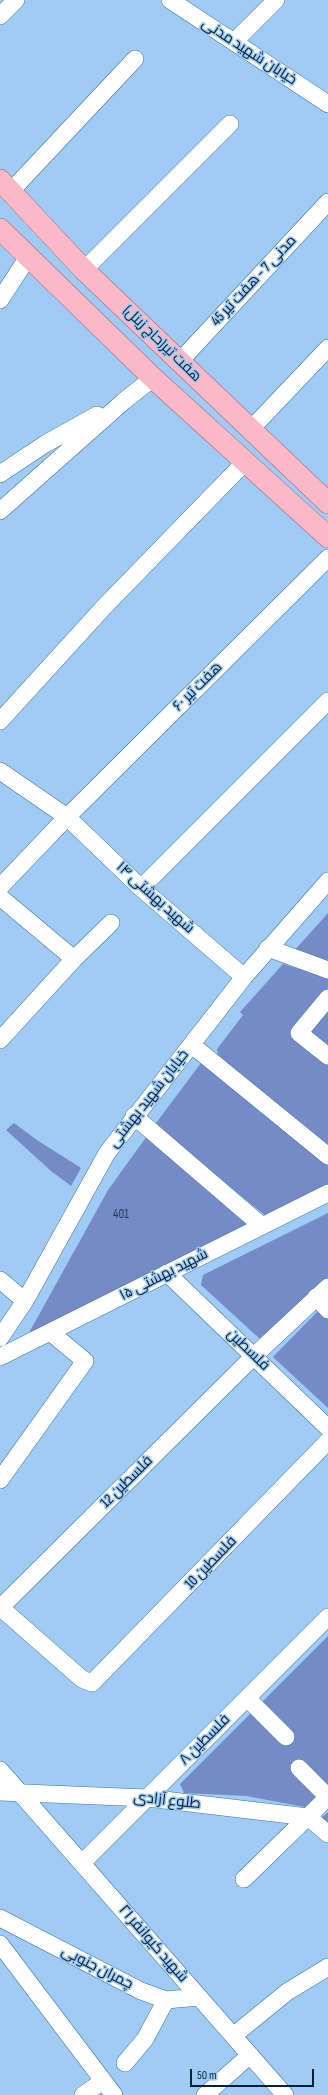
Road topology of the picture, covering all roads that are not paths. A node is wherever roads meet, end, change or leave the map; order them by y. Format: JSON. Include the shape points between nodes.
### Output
{"nodes":[{"id":1,"x":16,"y":0,"type":"edge"},
{"id":2,"x":170,"y":0,"type":"edge"},
{"id":3,"x":276,"y":0,"type":"edge"},
{"id":4,"x":0,"y":16,"type":"edge"},
{"id":5,"x":234,"y":42,"type":"junction"},
{"id":6,"x":135,"y":59,"type":"dead end"},
{"id":7,"x":328,"y":104,"type":"edge"},
{"id":8,"x":230,"y":124,"type":"dead end"},
{"id":9,"x":5,"y":186,"type":"edge"},
{"id":10,"x":328,"y":202,"type":"edge"},
{"id":11,"x":0,"y":229,"type":"edge"},
{"id":12,"x":28,"y":257,"type":"junction"},
{"id":13,"x":84,"y":270,"type":"junction"},
{"id":14,"x":0,"y":300,"type":"edge"},
{"id":15,"x":328,"y":348,"type":"edge"},
{"id":16,"x":180,"y":361,"type":"junction"},
{"id":17,"x":153,"y":378,"type":"junction"},
{"id":18,"x":124,"y":401,"type":"junction"},
{"id":19,"x":251,"y":429,"type":"junction"},
{"id":20,"x":246,"y":461,"type":"junction"},
{"id":21,"x":0,"y":474,"type":"edge"},
{"id":22,"x":328,"y":503,"type":"edge"},
{"id":23,"x":0,"y":511,"type":"edge"},
{"id":24,"x":328,"y":537,"type":"edge"},
{"id":25,"x":328,"y":558,"type":"edge"},
{"id":26,"x":328,"y":701,"type":"edge"},
{"id":27,"x":0,"y":721,"type":"edge"},
{"id":28,"x":0,"y":771,"type":"edge"},
{"id":29,"x":68,"y":817,"type":"junction"},
{"id":30,"x":328,"y":881,"type":"edge"},
{"id":31,"x":0,"y":887,"type":"edge"},
{"id":32,"x":141,"y":888,"type":"junction"},
{"id":33,"x":0,"y":896,"type":"edge"},
{"id":34,"x":111,"y":923,"type":"dead end"},
{"id":35,"x":268,"y":948,"type":"junction"},
{"id":36,"x":74,"y":959,"type":"junction"},
{"id":37,"x":328,"y":970,"type":"edge"},
{"id":38,"x":244,"y":977,"type":"junction"},
{"id":39,"x":328,"y":998,"type":"edge"},
{"id":40,"x":0,"y":1040,"type":"edge"},
{"id":41,"x":192,"y":1045,"type":"junction"},
{"id":42,"x":328,"y":1056,"type":"edge"},
{"id":43,"x":134,"y":1116,"type":"junction"},
{"id":44,"x":328,"y":1156,"type":"edge"},
{"id":45,"x":328,"y":1193,"type":"edge"},
{"id":46,"x":262,"y":1226,"type":"junction"},
{"id":47,"x":167,"y":1273,"type":"junction"},
{"id":48,"x":0,"y":1280,"type":"edge"},
{"id":49,"x":322,"y":1292,"type":"edge"},
{"id":50,"x":25,"y":1301,"type":"junction"},
{"id":51,"x":328,"y":1310,"type":"edge"},
{"id":52,"x":50,"y":1332,"type":"junction"},
{"id":53,"x":0,"y":1338,"type":"edge"},
{"id":54,"x":254,"y":1356,"type":"junction"},
{"id":55,"x":0,"y":1357,"type":"edge"},
{"id":56,"x":328,"y":1428,"type":"edge"},
{"id":57,"x":328,"y":1441,"type":"edge"},
{"id":58,"x":0,"y":1480,"type":"edge"},
{"id":59,"x":0,"y":1608,"type":"edge"},
{"id":60,"x":328,"y":1617,"type":"edge"},
{"id":61,"x":247,"y":1698,"type":"junction"},
{"id":62,"x":286,"y":1737,"type":"dead end"},
{"id":63,"x":299,"y":1768,"type":"dead end"},
{"id":64,"x":0,"y":1770,"type":"edge"},
{"id":65,"x":0,"y":1792,"type":"edge"},
{"id":66,"x":20,"y":1793,"type":"junction"},
{"id":67,"x":328,"y":1797,"type":"edge"},
{"id":68,"x":147,"y":1798,"type":"junction"},
{"id":69,"x":308,"y":1817,"type":"junction"},
{"id":70,"x":328,"y":1834,"type":"edge"},
{"id":71,"x":82,"y":1863,"type":"junction"},
{"id":72,"x":244,"y":1879,"type":"dead end"},
{"id":73,"x":0,"y":1918,"type":"edge"},
{"id":74,"x":0,"y":1944,"type":"edge"},
{"id":75,"x":328,"y":1967,"type":"edge"},
{"id":76,"x":199,"y":1997,"type":"junction"},
{"id":77,"x":166,"y":2000,"type":"junction"},
{"id":78,"x":233,"y":2036,"type":"junction"},
{"id":79,"x":250,"y":2055,"type":"junction"},
{"id":80,"x":125,"y":2063,"type":"dead end"},
{"id":81,"x":103,"y":2081,"type":"junction"},
{"id":82,"x":83,"y":2095,"type":"edge"},
{"id":83,"x":114,"y":2095,"type":"edge"},
{"id":84,"x":205,"y":2095,"type":"edge"},
{"id":85,"x":285,"y":2095,"type":"edge"}],
"edges":[{"from":1,"to":4,"type":"street"},
{"from":2,"to":5,"type":"street","name":"خیابان شهید مدنی"},
{"from":3,"to":5,"type":"street"},
{"from":5,"to":7,"type":"street","name":"خیابان شهید مدنی"},
{"from":6,"to":9,"type":"street"},
{"from":8,"to":13,"type":"street"},
{"from":9,"to":13,"type":"main road","name":"هفت تیر(حاج زینل)"},
{"from":10,"to":16,"type":"street","name":"مدنی 7 - هفت تیر 45"},
{"from":11,"to":12,"type":"main road","name":"هفت تیر(حاج زینل)"},
{"from":12,"to":14,"type":"street"},
{"from":12,"to":17,"type":"main road","name":"هفت تیر(حاج زینل)"},
{"from":13,"to":16,"type":"main road","name":"هفت تیر(حاج زینل)"},
{"from":15,"to":19,"type":"street"},
{"from":16,"to":19,"type":"main road","name":"هفت تیر(حاج زینل)"},
{"from":17,"to":18,"type":"street"},
{"from":17,"to":20,"type":"main road","name":"هفت تیر(حاج زینل)"},
{"from":18,"to":21,"type":"street","via":[[45,444]]},
{"from":18,"to":23,"type":"street"},
{"from":19,"to":22,"type":"main road","name":"هفت تیر(حاج زینل)"},
{"from":20,"to":24,"type":"main road","name":"هفت تیر(حاج زینل)"},
{"from":20,"to":27,"type":"street","via":[[103,608]]},
{"from":25,"to":29,"type":"street","name":"هفت تیر ۶۰"},
{"from":26,"to":32,"type":"street"},
{"from":28,"to":29,"type":"street","name":"شهید بهشتی ۱۴"},
{"from":29,"to":31,"type":"street","name":"هفت تیر ۶۰"},
{"from":29,"to":32,"type":"street","name":"شهید بهشتی ۱۴"},
{"from":30,"to":35,"type":"street","name":"خیابان شهید بهشتی"},
{"from":32,"to":38,"type":"street","name":"شهید بهشتی ۱۴"},
{"from":33,"to":36,"type":"street"},
{"from":34,"to":36,"type":"street"},
{"from":35,"to":37,"type":"street"},
{"from":35,"to":38,"type":"street","name":"خیابان شهید بهشتی"},
{"from":36,"to":40,"type":"street"},
{"from":38,"to":41,"type":"street","name":"خیابان شهید بهشتی"},
{"from":39,"to":42,"type":"street","via":[[299,1033]]},
{"from":41,"to":43,"type":"street","name":"خیابان شهید بهشتی"},
{"from":41,"to":44,"type":"street"},
{"from":43,"to":46,"type":"street"},
{"from":43,"to":50,"type":"street","name":"خیابان شهید بهشتی","via":[[107,1153]]},
{"from":45,"to":46,"type":"street","name":"شهید بهشتی ۱۵"},
{"from":46,"to":47,"type":"street","name":"شهید بهشتی ۱۵"},
{"from":47,"to":52,"type":"street","name":"شهید بهشتی ۱۵"},
{"from":47,"to":54,"type":"street","name":"فلسطین"},
{"from":48,"to":50,"type":"street"},
{"from":49,"to":51,"type":"street"},
{"from":49,"to":54,"type":"street","name":"فلسطین 12"},
{"from":50,"to":53,"type":"street","name":"خیابان شهید بهشتی"},
{"from":52,"to":55,"type":"street","name":"شهید بهشتی ۱۵"},
{"from":52,"to":58,"type":"street","via":[[85,1361]]},
{"from":54,"to":56,"type":"street","name":"فلسطین"},
{"from":54,"to":59,"type":"street","name":"فلسطین 12"},
{"from":57,"to":59,"type":"street","name":"فلسطین 10","via":[[92,1683],[82,1679]]},
{"from":60,"to":61,"type":"street","name":"فلسطین ۸"},
{"from":61,"to":62,"type":"street"},
{"from":61,"to":68,"type":"street","name":"فلسطین ۸"},
{"from":63,"to":67,"type":"street"},
{"from":64,"to":66,"type":"street","name":"شهید کیوانفر ۲۱"},
{"from":65,"to":66,"type":"street","name":"طلوع آزادی"},
{"from":66,"to":68,"type":"street","name":"طلوع آزادی"},
{"from":66,"to":71,"type":"street","name":"شهید کیوانفر ۲۱"},
{"from":67,"to":69,"type":"street"},
{"from":68,"to":69,"type":"street","name":"طلوع آزادی"},
{"from":68,"to":71,"type":"street","name":"فلسطین ۸"},
{"from":69,"to":70,"type":"street"},
{"from":69,"to":72,"type":"street"},
{"from":71,"to":76,"type":"street","name":"شهید کیوانفر ۲۱"},
{"from":73,"to":77,"type":"street","name":"چمران جنوبی","via":[[141,1991]]},
{"from":74,"to":81,"type":"street"},
{"from":75,"to":78,"type":"street","via":[[287,1992]]},
{"from":76,"to":77,"type":"street","name":"چمران جنوبی"},
{"from":76,"to":78,"type":"street","name":"شهید کیوانفر ۲۱"},
{"from":77,"to":80,"type":"street","via":[[145,2039]]},
{"from":78,"to":79,"type":"street","name":"شهید کیوانفر ۲۱"},
{"from":79,"to":84,"type":"street"},
{"from":79,"to":85,"type":"street","name":"شهید کیوانفر ۲۱"},
{"from":81,"to":82,"type":"street"},
{"from":81,"to":83,"type":"street"}]}
